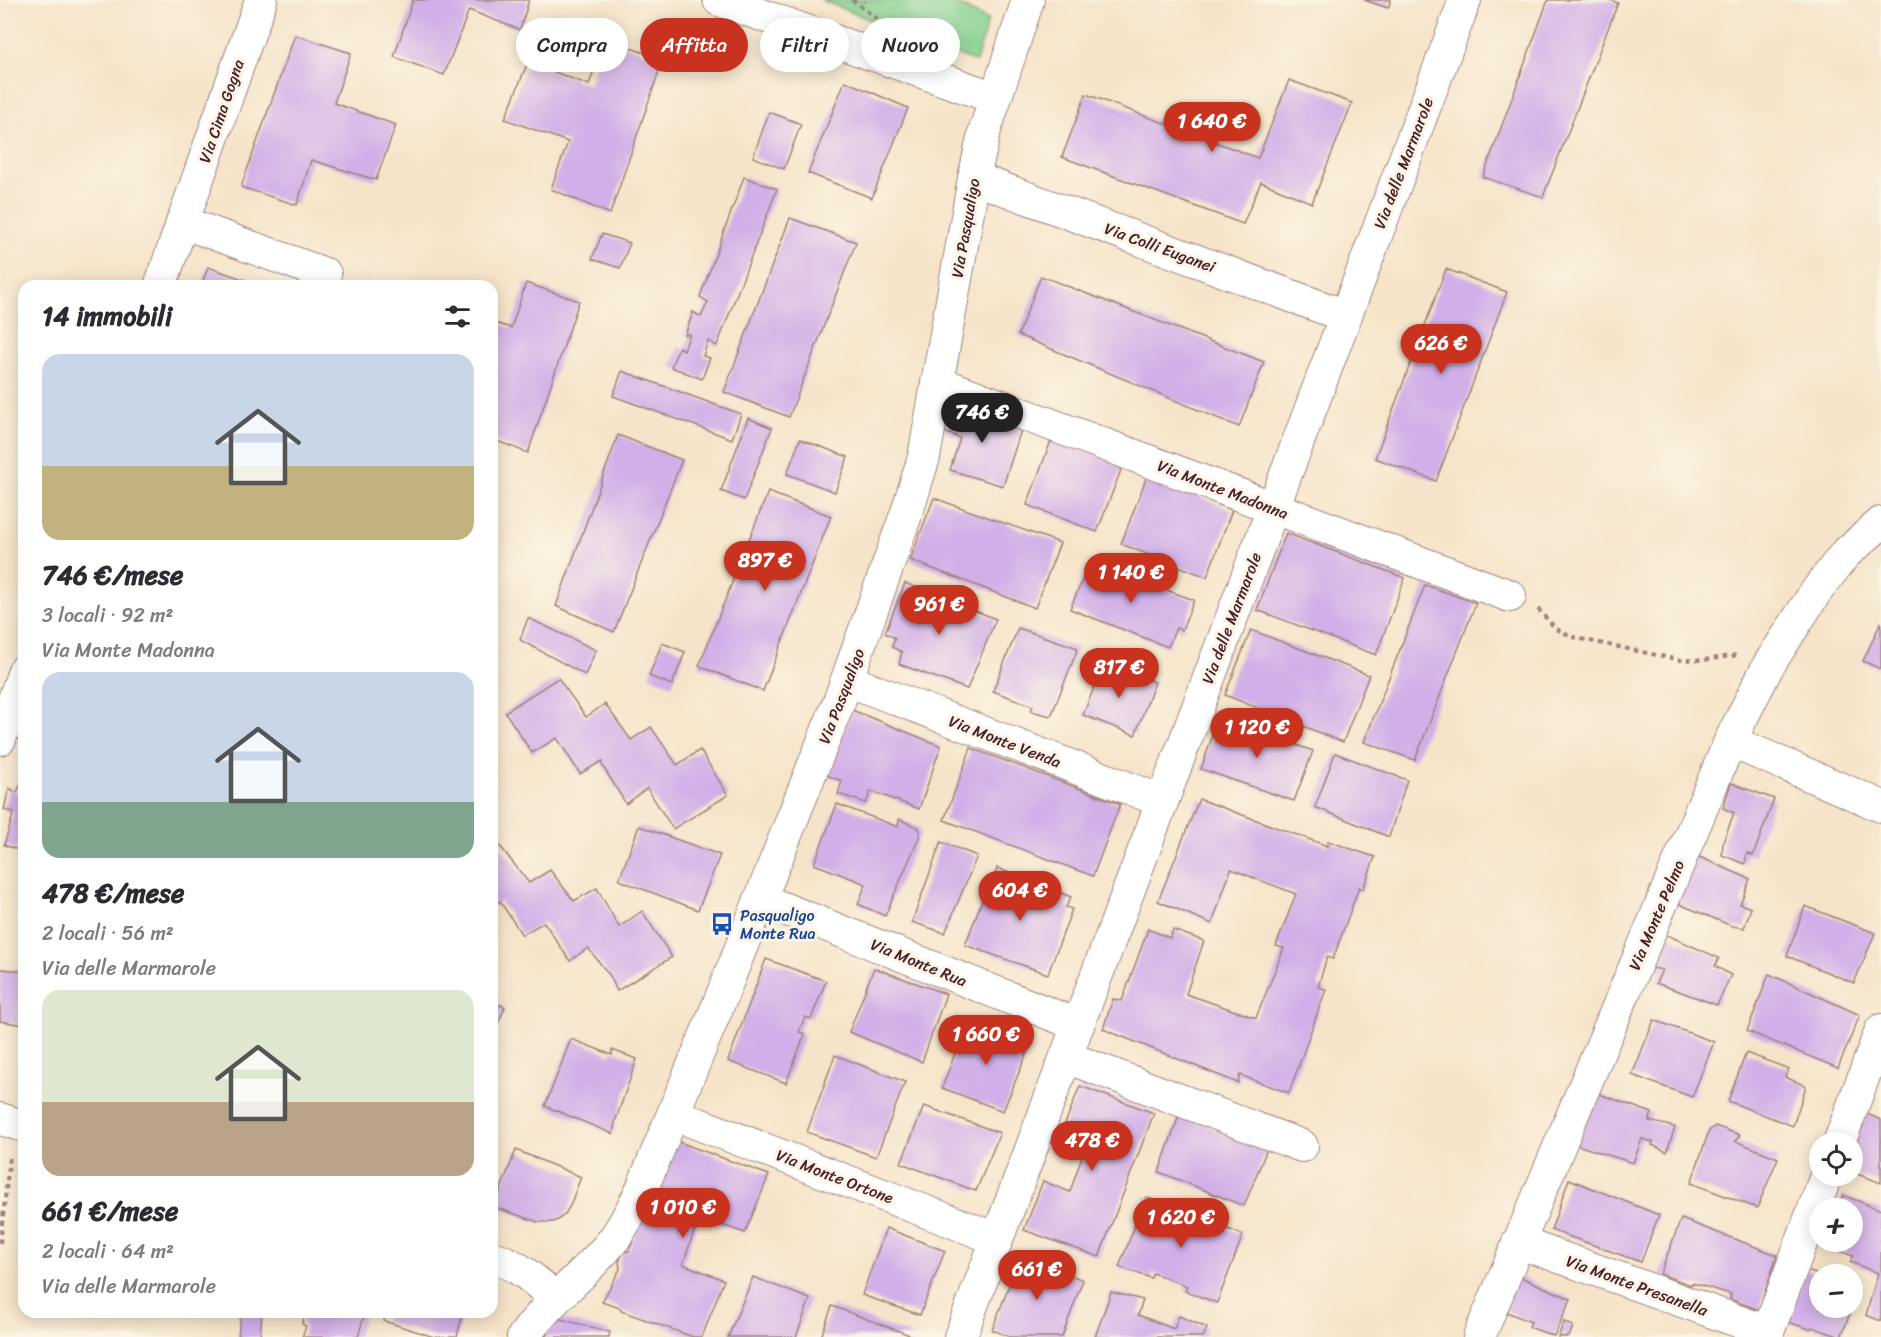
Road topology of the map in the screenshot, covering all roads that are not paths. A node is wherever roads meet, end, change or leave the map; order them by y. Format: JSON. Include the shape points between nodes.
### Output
{"nodes":[{"id":1,"x":261,"y":0,"type":"edge"},
{"id":2,"x":719,"y":0,"type":"edge"},
{"id":3,"x":1028,"y":0,"type":"edge"},
{"id":4,"x":1465,"y":0,"type":"edge"},
{"id":5,"x":995,"y":98,"type":"junction"},
{"id":6,"x":974,"y":178,"type":"junction"},
{"id":7,"x":182,"y":222,"type":"junction"},
{"id":8,"x":161,"y":280,"type":"edge"},
{"id":9,"x":322,"y":280,"type":"edge"},
{"id":10,"x":1346,"y":316,"type":"junction"},
{"id":11,"x":937,"y":382,"type":"junction"},
{"id":12,"x":1273,"y":507,"type":"junction"},
{"id":13,"x":1881,"y":523,"type":"edge"},
{"id":14,"x":1510,"y":596,"type":"road end"},
{"id":15,"x":848,"y":680,"type":"junction"},
{"id":16,"x":18,"y":690,"type":"edge"},
{"id":17,"x":8,"y":723,"type":"edge"},
{"id":18,"x":1730,"y":741,"type":"junction"},
{"id":19,"x":1162,"y":801,"type":"junction"},
{"id":20,"x":1881,"y":806,"type":"edge"},
{"id":21,"x":760,"y":899,"type":"junction"},
{"id":22,"x":1078,"y":1025,"type":"junction"},
{"id":23,"x":1881,"y":1030,"type":"edge"},
{"id":24,"x":1066,"y":1057,"type":"junction"},
{"id":25,"x":673,"y":1114,"type":"junction"},
{"id":26,"x":1843,"y":1132,"type":"edge"},
{"id":27,"x":1302,"y":1146,"type":"dead end"},
{"id":28,"x":1822,"y":1186,"type":"edge"},
{"id":29,"x":997,"y":1239,"type":"junction"},
{"id":30,"x":1518,"y":1242,"type":"junction"},
{"id":31,"x":498,"y":1259,"type":"edge"},
{"id":32,"x":555,"y":1298,"type":"junction"},
{"id":33,"x":523,"y":1337,"type":"edge"},
{"id":34,"x":960,"y":1337,"type":"edge"},
{"id":35,"x":1479,"y":1337,"type":"edge"}],
"edges":[{"from":1,"to":7,"type":"street","name":"Via Cima Gogna"},
{"from":2,"to":5,"type":"street"},
{"from":3,"to":5,"type":"street","name":"Via Pasqualigo"},
{"from":4,"to":10,"type":"street","name":"Via delle Marmarole"},
{"from":5,"to":6,"type":"street","name":"Via Pasqualigo"},
{"from":6,"to":10,"type":"street","name":"Via Colli Euganei"},
{"from":6,"to":11,"type":"street","name":"Via Pasqualigo"},
{"from":7,"to":8,"type":"street","name":"Via Cima Gogna"},
{"from":7,"to":9,"type":"street","via":[[325,274]]},
{"from":10,"to":12,"type":"street","name":"Via delle Marmarole"},
{"from":11,"to":12,"type":"street","name":"Via Monte Madonna"},
{"from":11,"to":15,"type":"street","name":"Via Pasqualigo","via":[[924,457],[911,501]]},
{"from":12,"to":14,"type":"street","name":"Via Monte Madonna"},
{"from":12,"to":19,"type":"street","name":"Via delle Marmarole"},
{"from":13,"to":18,"type":"street","name":"Via Monte Pelmo","via":[[1845,554],[1815,593],[1768,666]]},
{"from":15,"to":19,"type":"street","name":"Via Monte Venda"},
{"from":15,"to":21,"type":"street","name":"Via Pasqualigo"},
{"from":16,"to":17,"type":"street"},
{"from":18,"to":20,"type":"street"},
{"from":18,"to":30,"type":"street","name":"Via Monte Pelmo"},
{"from":19,"to":22,"type":"street","name":"Via delle Marmarole"},
{"from":21,"to":22,"type":"street","name":"Via Monte Rua"},
{"from":21,"to":25,"type":"street","name":"Via Pasqualigo"},
{"from":22,"to":24,"type":"street","name":"Via delle Marmarole"},
{"from":23,"to":26,"type":"street"},
{"from":24,"to":27,"type":"street"},
{"from":24,"to":29,"type":"street","name":"Via delle Marmarole"},
{"from":25,"to":29,"type":"street","name":"Via Monte Ortone"},
{"from":25,"to":32,"type":"street","name":"Via Pasqualigo","via":[[626,1221],[611,1243]]},
{"from":28,"to":30,"type":"street","name":"Via Monte Presanella","via":[[1768,1332]]},
{"from":29,"to":34,"type":"street","name":"Via delle Marmarole"},
{"from":30,"to":35,"type":"street","name":"Via Monte Pelmo"},
{"from":31,"to":32,"type":"street","via":[[536,1281]]},
{"from":32,"to":33,"type":"street","name":"Via Pasqualigo"}]}
